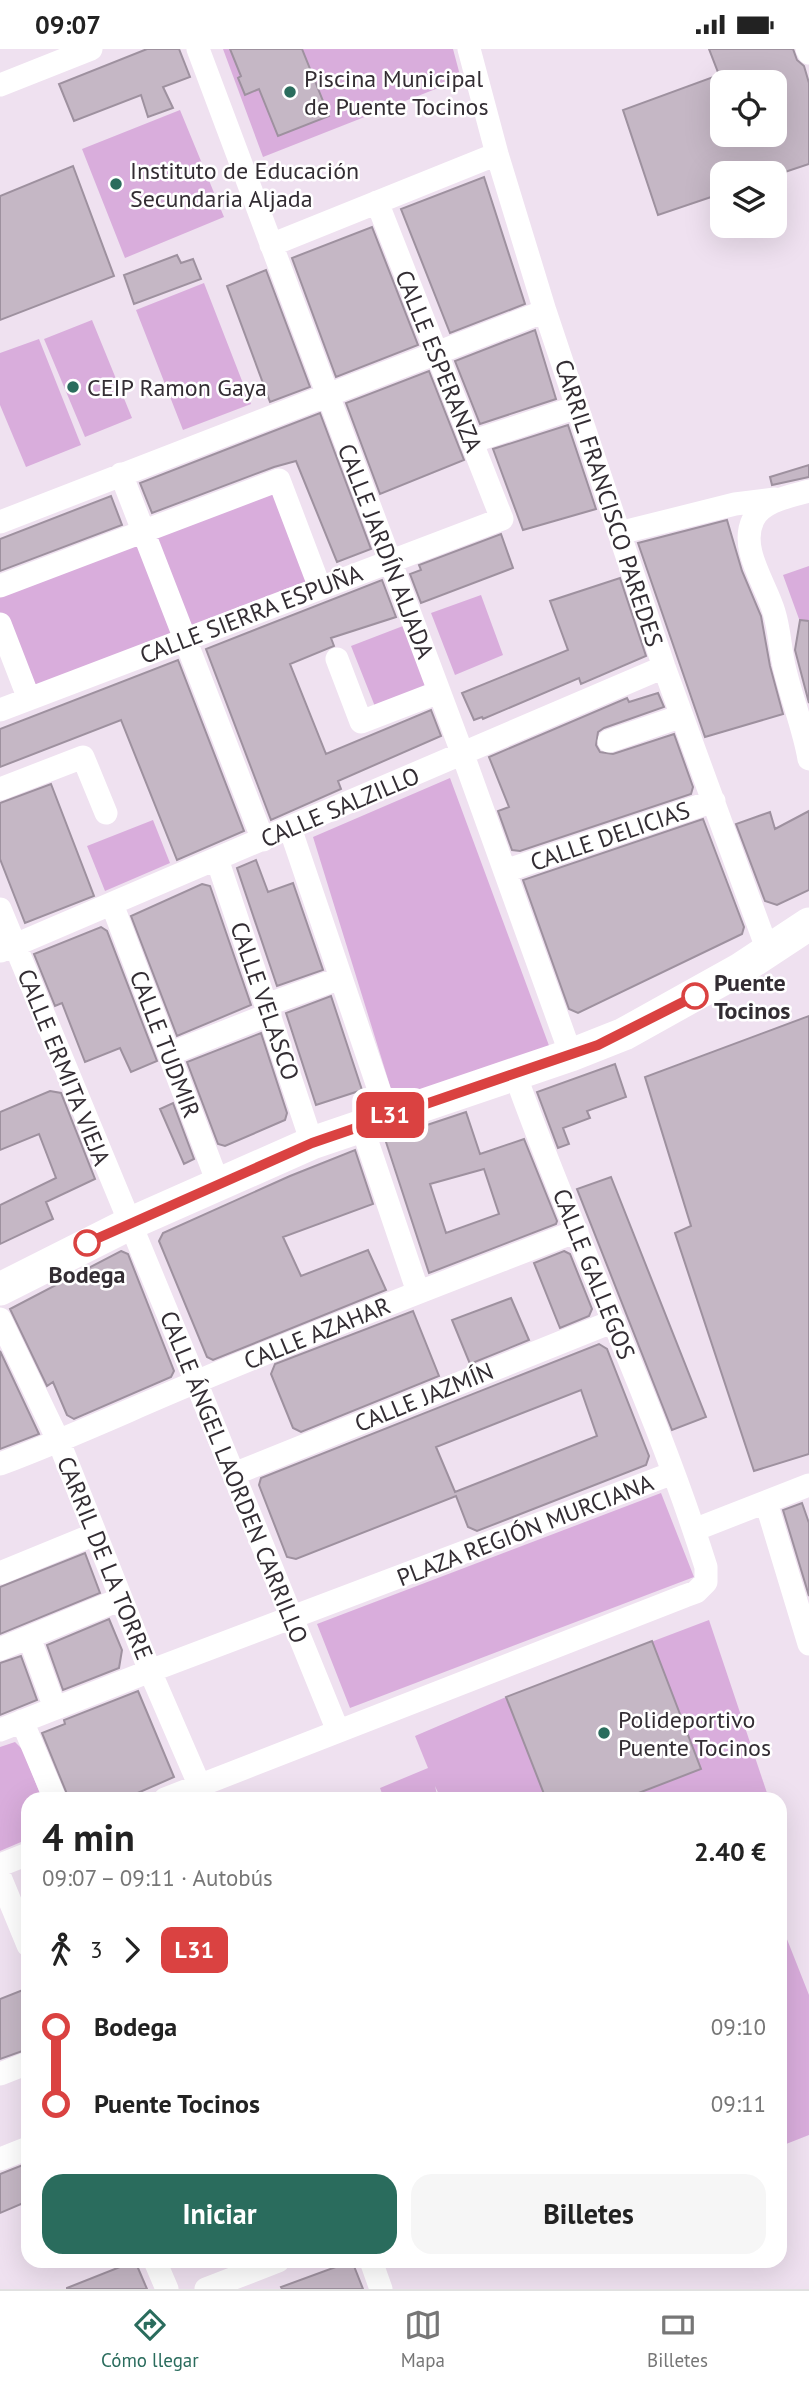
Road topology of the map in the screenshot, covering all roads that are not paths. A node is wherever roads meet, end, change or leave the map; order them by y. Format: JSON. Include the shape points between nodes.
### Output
{"nodes":[{"id":1,"x":91,"y":49,"type":"edge"},
{"id":2,"x":198,"y":49,"type":"edge"},
{"id":3,"x":469,"y":49,"type":"edge"},
{"id":4,"x":0,"y":85,"type":"edge"},
{"id":5,"x":497,"y":154,"type":"junction"},
{"id":6,"x":377,"y":202,"type":"junction"},
{"id":7,"x":271,"y":245,"type":"junction"},
{"id":8,"x":545,"y":311,"type":"junction"},
{"id":9,"x":436,"y":353,"type":"junction"},
{"id":10,"x":326,"y":394,"type":"junction"},
{"id":11,"x":577,"y":407,"type":"junction"},
{"id":12,"x":471,"y":442,"type":"junction"},
{"id":13,"x":121,"y":474,"type":"junction"},
{"id":14,"x":809,"y":491,"type":"edge"},
{"id":15,"x":782,"y":499,"type":"junction"},
{"id":16,"x":502,"y":519,"type":"joint"},
{"id":17,"x":0,"y":521,"type":"edge"},
{"id":18,"x":143,"y":532,"type":"junction"},
{"id":19,"x":620,"y":533,"type":"junction"},
{"id":20,"x":390,"y":562,"type":"junction"},
{"id":21,"x":0,"y":586,"type":"edge"},
{"id":22,"x":320,"y":588,"type":"junction"},
{"id":23,"x":0,"y":624,"type":"edge"},
{"id":24,"x":185,"y":639,"type":"junction"},
{"id":25,"x":337,"y":659,"type":"dead end"},
{"id":26,"x":664,"y":667,"type":"junction"},
{"id":27,"x":439,"y":692,"type":"junction"},
{"id":28,"x":29,"y":699,"type":"junction"},
{"id":29,"x":0,"y":710,"type":"edge"},
{"id":30,"x":682,"y":716,"type":"junction"},
{"id":31,"x":609,"y":741,"type":"dead end"},
{"id":32,"x":463,"y":755,"type":"junction"},
{"id":33,"x":809,"y":759,"type":"edge"},
{"id":34,"x":0,"y":789,"type":"edge"},
{"id":35,"x":714,"y":801,"type":"junction"},
{"id":36,"x":106,"y":813,"type":"dead end"},
{"id":37,"x":290,"y":828,"type":"junction"},
{"id":38,"x":263,"y":839,"type":"junction"},
{"id":39,"x":217,"y":859,"type":"junction"},
{"id":40,"x":505,"y":871,"type":"junction"},
{"id":41,"x":112,"y":904,"type":"junction"},
{"id":42,"x":0,"y":909,"type":"edge"},
{"id":43,"x":806,"y":935,"type":"edge"},
{"id":44,"x":7,"y":949,"type":"edge"},
{"id":45,"x":768,"y":951,"type":"junction"},
{"id":46,"x":341,"y":978,"type":"junction"},
{"id":47,"x":268,"y":1009,"type":"junction"},
{"id":48,"x":169,"y":1054,"type":"junction"},
{"id":49,"x":571,"y":1055,"type":"junction"},
{"id":50,"x":515,"y":1074,"type":"junction"},
{"id":51,"x":375,"y":1120,"type":"junction"},
{"id":52,"x":312,"y":1143,"type":"junction"},
{"id":53,"x":218,"y":1183,"type":"junction"},
{"id":54,"x":129,"y":1224,"type":"junction"},
{"id":55,"x":577,"y":1231,"type":"junction"},
{"id":56,"x":0,"y":1289,"type":"edge"},
{"id":57,"x":418,"y":1292,"type":"junction"},
{"id":58,"x":0,"y":1319,"type":"edge"},
{"id":59,"x":614,"y":1321,"type":"junction"},
{"id":60,"x":197,"y":1382,"type":"junction"},
{"id":61,"x":59,"y":1442,"type":"junction"},
{"id":62,"x":0,"y":1464,"type":"edge"},
{"id":63,"x":673,"y":1473,"type":"junction"},
{"id":64,"x":234,"y":1474,"type":"junction"},
{"id":65,"x":809,"y":1485,"type":"edge"},
{"id":66,"x":766,"y":1502,"type":"junction"},
{"id":67,"x":694,"y":1530,"type":"junction"},
{"id":68,"x":96,"y":1534,"type":"junction"},
{"id":69,"x":0,"y":1573,"type":"edge"},
{"id":70,"x":121,"y":1599,"type":"junction"},
{"id":71,"x":292,"y":1618,"type":"junction"},
{"id":72,"x":29,"y":1637,"type":"junction"},
{"id":73,"x":809,"y":1644,"type":"edge"},
{"id":74,"x":0,"y":1649,"type":"edge"},
{"id":75,"x":149,"y":1671,"type":"junction"},
{"id":76,"x":55,"y":1708,"type":"junction"},
{"id":77,"x":22,"y":1721,"type":"junction"},
{"id":78,"x":0,"y":1730,"type":"edge"},
{"id":79,"x":338,"y":1731,"type":"junction"},
{"id":80,"x":52,"y":1792,"type":"edge"},
{"id":81,"x":203,"y":1792,"type":"edge"},
{"id":82,"x":21,"y":1857,"type":"edge"},
{"id":83,"x":0,"y":1865,"type":"edge"},
{"id":84,"x":0,"y":1877,"type":"edge"},
{"id":85,"x":21,"y":1928,"type":"edge"},
{"id":86,"x":21,"y":2066,"type":"edge"},
{"id":87,"x":0,"y":2074,"type":"edge"},
{"id":88,"x":21,"y":2151,"type":"edge"},
{"id":89,"x":0,"y":2159,"type":"edge"},
{"id":90,"x":158,"y":2268,"type":"edge"},
{"id":91,"x":260,"y":2268,"type":"edge"},
{"id":92,"x":374,"y":2268,"type":"edge"},
{"id":93,"x":167,"y":2289,"type":"edge"},
{"id":94,"x":206,"y":2289,"type":"edge"},
{"id":95,"x":381,"y":2289,"type":"edge"}],
"edges":[{"from":1,"to":4,"type":"street"},
{"from":2,"to":7,"type":"street","name":"CALLE JARDÍN ALJADA"},
{"from":3,"to":5,"type":"street","name":"CARRIL FRANCISCO PAREDES"},
{"from":5,"to":6,"type":"street"},
{"from":5,"to":8,"type":"street","name":"CARRIL FRANCISCO PAREDES"},
{"from":6,"to":7,"type":"street"},
{"from":6,"to":9,"type":"street","name":"CALLE ESPERANZA"},
{"from":7,"to":10,"type":"street","name":"CALLE JARDÍN ALJADA"},
{"from":8,"to":9,"type":"street"},
{"from":8,"to":11,"type":"street","name":"CARRIL FRANCISCO PAREDES"},
{"from":9,"to":10,"type":"street"},
{"from":9,"to":12,"type":"street","name":"CALLE ESPERANZA"},
{"from":10,"to":13,"type":"street"},
{"from":10,"to":20,"type":"street","name":"CALLE JARDÍN ALJADA"},
{"from":11,"to":12,"type":"street"},
{"from":11,"to":19,"type":"street","name":"CARRIL FRANCISCO PAREDES"},
{"from":12,"to":16,"type":"street","name":"CALLE ESPERANZA"},
{"from":13,"to":17,"type":"street"},
{"from":13,"to":18,"type":"street"},
{"from":14,"to":15,"type":"street"},
{"from":15,"to":19,"type":"street","via":[[734,503]]},
{"from":15,"to":33,"type":"street","via":[[754,516],[748,532],[775,613],[782,660]]},
{"from":16,"to":20,"type":"street","name":"CALLE SIERRA ESPUÑA"},
{"from":18,"to":21,"type":"street"},
{"from":18,"to":22,"type":"street","via":[[279,480]]},
{"from":18,"to":24,"type":"street"},
{"from":19,"to":26,"type":"street","name":"CARRIL FRANCISCO PAREDES"},
{"from":20,"to":22,"type":"street","name":"CALLE SIERRA ESPUÑA"},
{"from":20,"to":27,"type":"street","name":"CALLE JARDÍN ALJADA"},
{"from":22,"to":24,"type":"street","name":"CALLE SIERRA ESPUÑA"},
{"from":23,"to":28,"type":"street"},
{"from":24,"to":28,"type":"street","name":"CALLE SIERRA ESPUÑA"},
{"from":24,"to":38,"type":"street"},
{"from":25,"to":27,"type":"street","via":[[361,722]]},
{"from":26,"to":30,"type":"street","name":"CARRIL FRANCISCO PAREDES"},
{"from":26,"to":32,"type":"street","name":"CALLE SALZILLO"},
{"from":27,"to":32,"type":"street","name":"CALLE JARDÍN ALJADA"},
{"from":28,"to":29,"type":"street","name":"CALLE SIERRA ESPUÑA"},
{"from":30,"to":31,"type":"street"},
{"from":30,"to":35,"type":"street","name":"CARRIL FRANCISCO PAREDES"},
{"from":32,"to":37,"type":"street","name":"CALLE SALZILLO"},
{"from":32,"to":40,"type":"street","name":"CALLE JARDÍN ALJADA"},
{"from":34,"to":36,"type":"street","via":[[83,757]]},
{"from":35,"to":40,"type":"street","name":"CALLE DELICIAS"},
{"from":35,"to":45,"type":"street","name":"CARRIL FRANCISCO PAREDES"},
{"from":37,"to":38,"type":"street","name":"CALLE SALZILLO"},
{"from":37,"to":46,"type":"street"},
{"from":38,"to":39,"type":"street","name":"CALLE SALZILLO"},
{"from":39,"to":41,"type":"street","name":"CALLE SALZILLO"},
{"from":39,"to":47,"type":"street","name":"CALLE VELASCO"},
{"from":40,"to":49,"type":"street","name":"CALLE JARDÍN ALJADA"},
{"from":41,"to":44,"type":"street","name":"CALLE SALZILLO"},
{"from":41,"to":48,"type":"street","name":"CALLE TUDMIR"},
{"from":42,"to":44,"type":"street","name":"CALLE ERMITA VIEJA"},
{"from":43,"to":45,"type":"main road"},
{"from":44,"to":54,"type":"street","name":"CALLE ERMITA VIEJA"},
{"from":45,"to":49,"type":"main road","via":[[643,1024]]},
{"from":46,"to":47,"type":"street"},
{"from":46,"to":51,"type":"street"},
{"from":47,"to":48,"type":"street"},
{"from":47,"to":52,"type":"street","name":"CALLE VELASCO"},
{"from":48,"to":53,"type":"street","name":"CALLE TUDMIR"},
{"from":49,"to":50,"type":"main road"},
{"from":50,"to":51,"type":"main road"},
{"from":50,"to":55,"type":"street","name":"CALLE GALLEGOS"},
{"from":51,"to":52,"type":"main road"},
{"from":51,"to":57,"type":"street"},
{"from":52,"to":53,"type":"main road"},
{"from":53,"to":54,"type":"main road"},
{"from":54,"to":56,"type":"main road"},
{"from":54,"to":60,"type":"street","name":"CALLE ÁNGEL LAORDEN CARRILLO"},
{"from":55,"to":57,"type":"street","name":"CALLE AZAHAR"},
{"from":55,"to":59,"type":"street","name":"CALLE GALLEGOS"},
{"from":57,"to":60,"type":"street","name":"CALLE AZAHAR"},
{"from":58,"to":61,"type":"street","name":"CARRIL DE LA TORRE"},
{"from":59,"to":63,"type":"street","name":"CALLE GALLEGOS"},
{"from":59,"to":64,"type":"street","name":"CALLE JAZMÍN"},
{"from":60,"to":61,"type":"street","name":"CALLE AZAHAR"},
{"from":60,"to":64,"type":"street","name":"CALLE ÁNGEL LAORDEN CARRILLO"},
{"from":61,"to":62,"type":"street","name":"CALLE AZAHAR"},
{"from":61,"to":68,"type":"street","name":"CARRIL DE LA TORRE"},
{"from":63,"to":67,"type":"street","name":"PLAZA REGIÓN MURCIANA"},
{"from":63,"to":71,"type":"street","name":"PLAZA REGIÓN MURCIANA"},
{"from":64,"to":71,"type":"street","name":"CALLE ÁNGEL LAORDEN CARRILLO"},
{"from":65,"to":66,"type":"street"},
{"from":66,"to":67,"type":"street"},
{"from":66,"to":73,"type":"street"},
{"from":67,"to":79,"type":"street","name":"PLAZA REGIÓN MURCIANA","via":[[707,1575],[696,1592]]},
{"from":68,"to":69,"type":"street"},
{"from":68,"to":70,"type":"street","name":"CARRIL DE LA TORRE"},
{"from":70,"to":72,"type":"street"},
{"from":70,"to":75,"type":"street","name":"CARRIL DE LA TORRE"},
{"from":71,"to":75,"type":"street","name":"PLAZA REGIÓN MURCIANA"},
{"from":71,"to":79,"type":"street","name":"CALLE ÁNGEL LAORDEN CARRILLO"},
{"from":72,"to":74,"type":"street"},
{"from":72,"to":76,"type":"street"},
{"from":75,"to":76,"type":"street","name":"PLAZA REGIÓN MURCIANA"},
{"from":75,"to":81,"type":"street","name":"CARRIL DE LA TORRE"},
{"from":76,"to":77,"type":"street","name":"PLAZA REGIÓN MURCIANA"},
{"from":77,"to":78,"type":"street","name":"PLAZA REGIÓN MURCIANA"},
{"from":77,"to":80,"type":"street"},
{"from":79,"to":81,"type":"street","name":"PLAZA REGIÓN MURCIANA"},
{"from":82,"to":83,"type":"street"},
{"from":84,"to":85,"type":"street"},
{"from":86,"to":87,"type":"street"},
{"from":88,"to":89,"type":"street"},
{"from":90,"to":93,"type":"street"},
{"from":91,"to":94,"type":"street"},
{"from":92,"to":95,"type":"street"}]}
